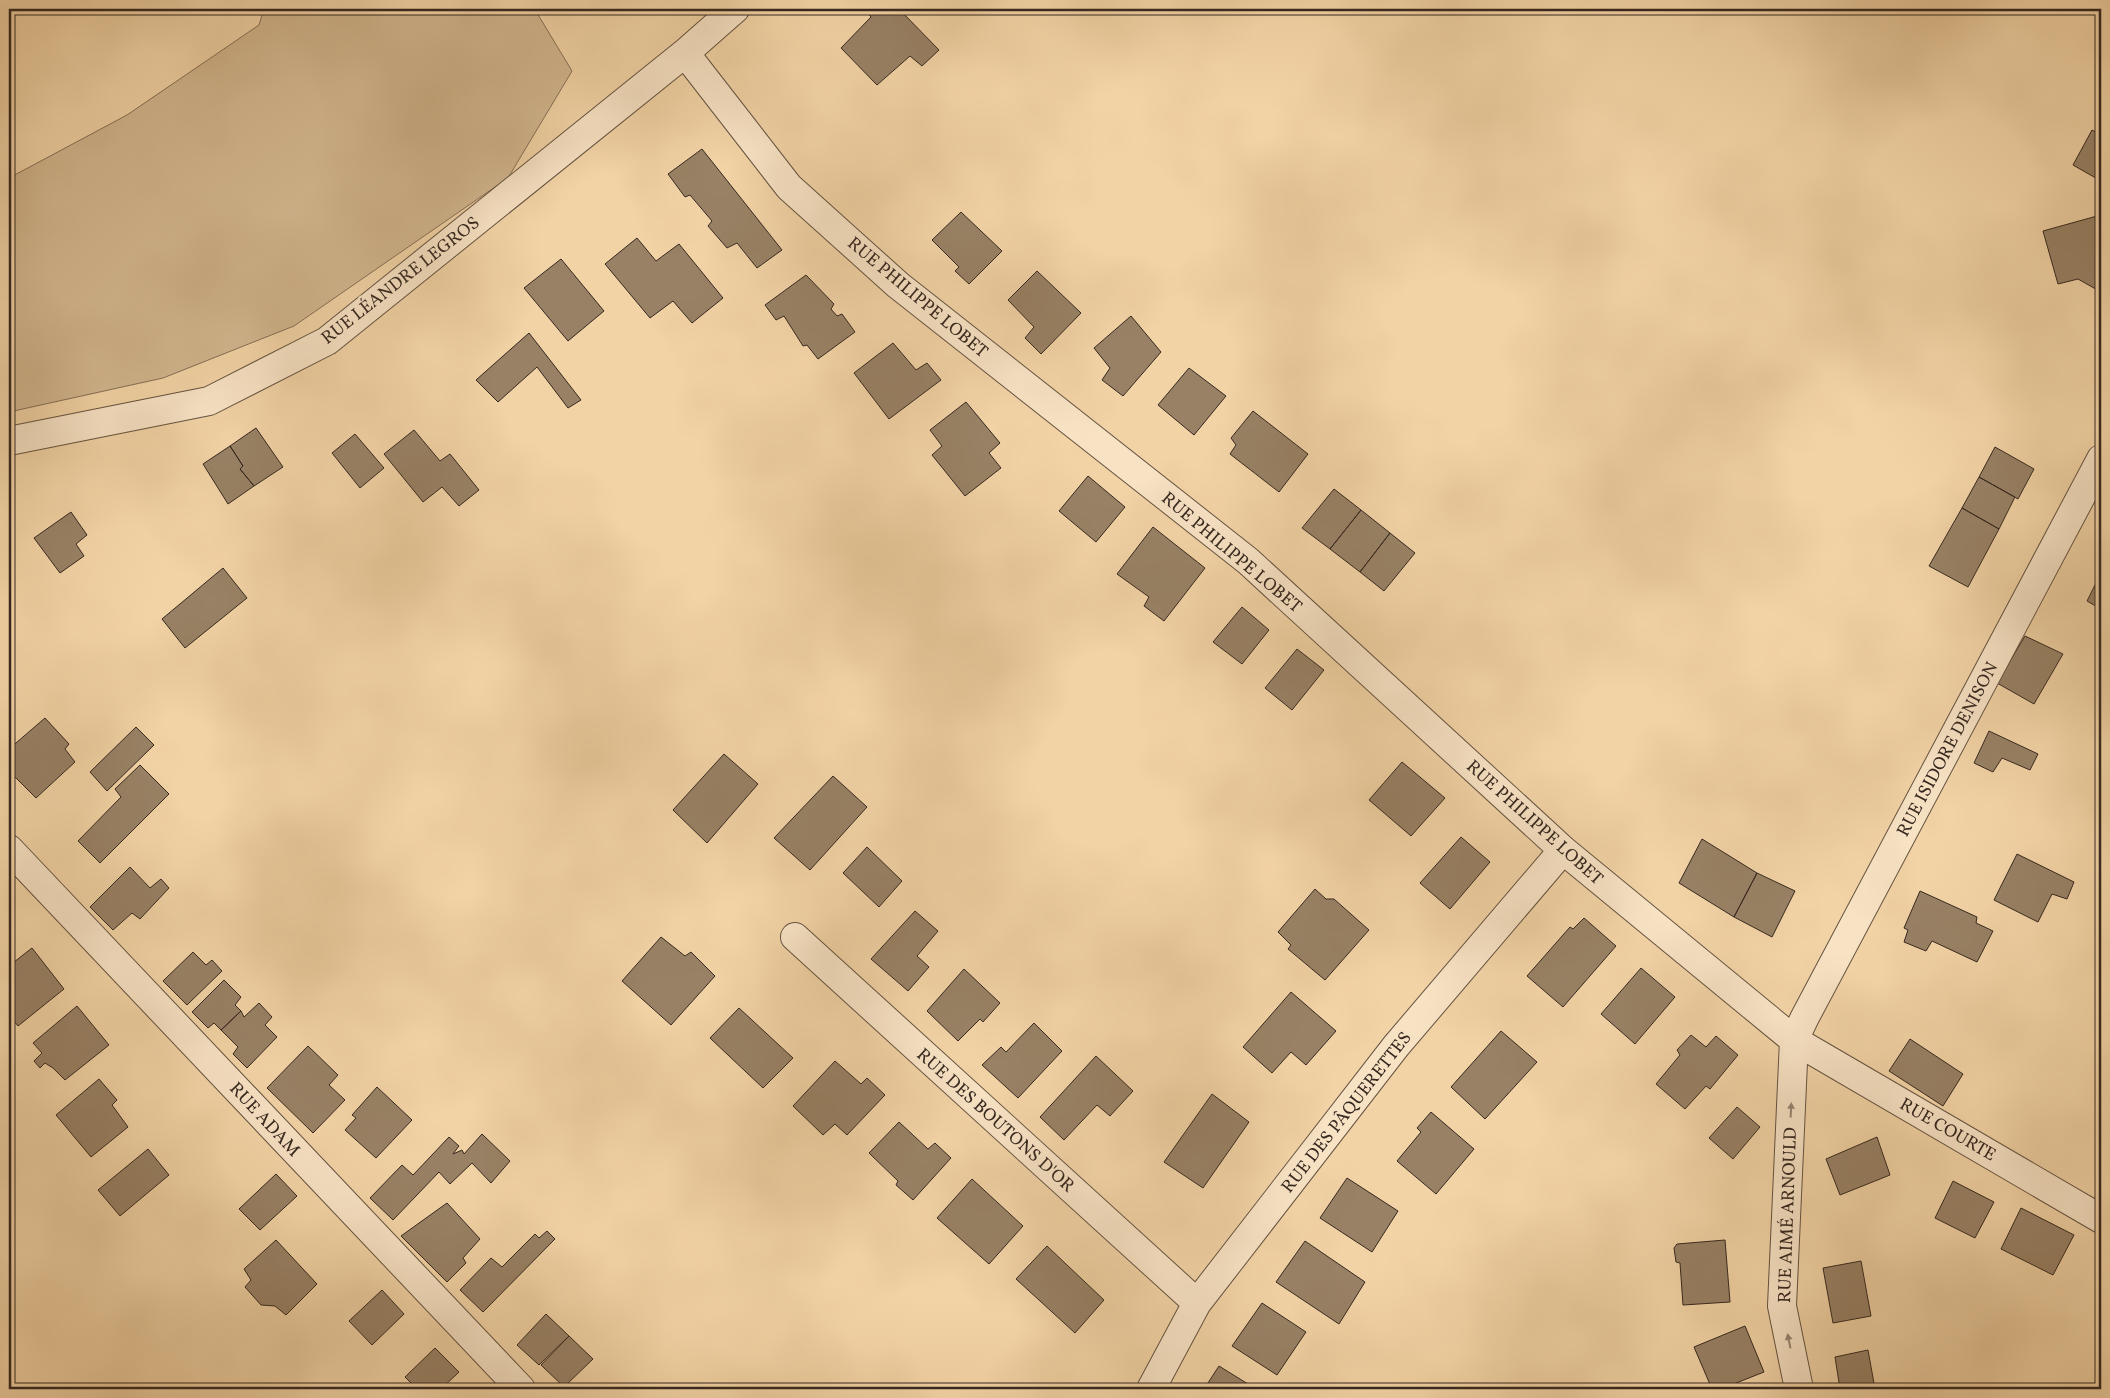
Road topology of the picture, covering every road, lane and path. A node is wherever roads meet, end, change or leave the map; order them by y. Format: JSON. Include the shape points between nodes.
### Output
{"nodes":[{"id":1,"x":735,"y":9,"type":"edge"},
{"id":2,"x":685,"y":53,"type":"junction"},
{"id":3,"x":9,"y":441,"type":"edge"},
{"id":4,"x":2101,"y":458,"type":"edge"},
{"id":5,"x":9,"y":849,"type":"edge"},
{"id":6,"x":1563,"y":850,"type":"junction"},
{"id":7,"x":795,"y":937,"type":"dead end"},
{"id":8,"x":1794,"y":1040,"type":"junction"},
{"id":9,"x":2101,"y":1219,"type":"edge"},
{"id":10,"x":1197,"y":1303,"type":"junction"},
{"id":11,"x":521,"y":1389,"type":"edge"},
{"id":12,"x":1151,"y":1389,"type":"edge"},
{"id":13,"x":1799,"y":1389,"type":"edge"}],
"edges":[{"from":1,"to":2,"type":"street","name":"RUE LÉANDRE LEGROS"},
{"from":2,"to":3,"type":"street","name":"RUE LÉANDRE LEGROS","via":[[327,340],[209,401]]},
{"from":2,"to":6,"type":"street","name":"RUE PHILIPPE LOBET","via":[[797,194],[898,285],[1248,561]]},
{"from":4,"to":8,"type":"street","name":"RUE ISIDORE DENISON"},
{"from":5,"to":11,"type":"street","name":"RUE ADAM"},
{"from":6,"to":8,"type":"street","name":"RUE PHILIPPE LOBET"},
{"from":6,"to":10,"type":"street","name":"RUE DES PÂQUERETTES","via":[[1396,1046]]},
{"from":7,"to":10,"type":"street","name":"RUE DES BOUTONS D'OR"},
{"from":8,"to":9,"type":"street","name":"RUE COURTE"},
{"from":13,"to":8,"type":"street","name":"RUE AIMÉ ARNOULD","one_way":true,"via":[[1782,1306]]},
{"from":10,"to":12,"type":"street","name":"RUE DES PÂQUERETTES"}]}
